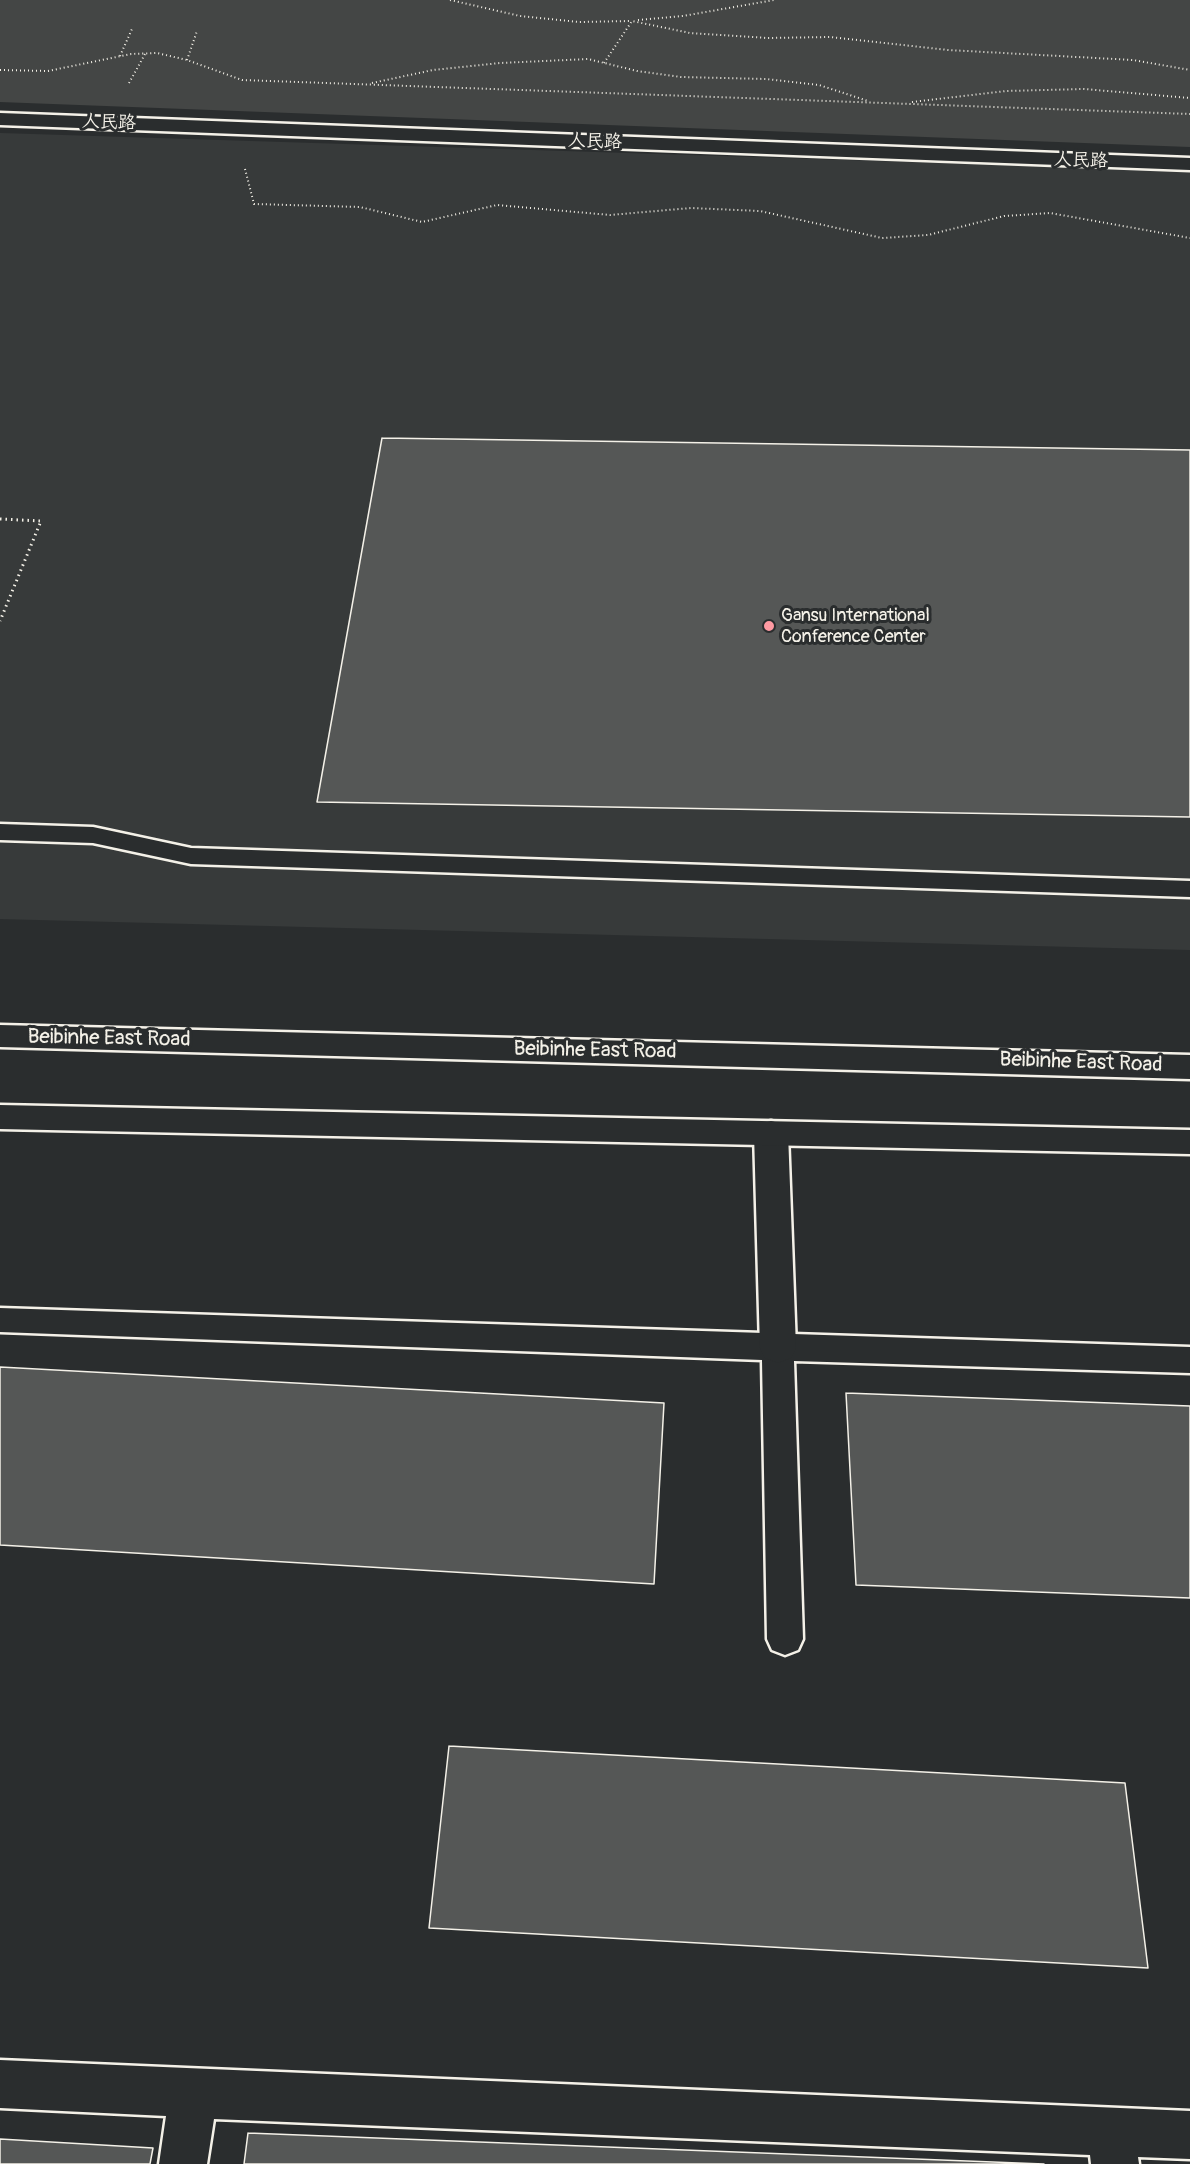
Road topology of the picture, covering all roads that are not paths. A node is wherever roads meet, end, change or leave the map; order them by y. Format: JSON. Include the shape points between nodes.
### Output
{"nodes":[{"id":1,"x":0,"y":118,"type":"edge"},
{"id":2,"x":1190,"y":164,"type":"edge"},
{"id":3,"x":0,"y":832,"type":"edge"},
{"id":4,"x":1190,"y":889,"type":"edge"},
{"id":5,"x":0,"y":1036,"type":"edge"},
{"id":6,"x":1190,"y":1067,"type":"edge"},
{"id":7,"x":0,"y":1117,"type":"edge"},
{"id":8,"x":771,"y":1133,"type":"junction"},
{"id":9,"x":1190,"y":1142,"type":"edge"},
{"id":10,"x":0,"y":1320,"type":"edge"},
{"id":11,"x":778,"y":1348,"type":"junction"},
{"id":12,"x":1190,"y":1360,"type":"edge"},
{"id":13,"x":785,"y":1639,"type":"dead end"},
{"id":14,"x":0,"y":2084,"type":"edge"},
{"id":15,"x":194,"y":2094,"type":"junction"},
{"id":16,"x":1190,"y":2135,"type":"edge"},
{"id":17,"x":1113,"y":2148,"type":"edge"},
{"id":18,"x":183,"y":2164,"type":"edge"}],
"edges":[{"from":1,"to":2,"type":"street","name":"人民路"},
{"from":3,"to":4,"type":"lane","via":[[93,835],[191,856]]},
{"from":5,"to":6,"type":"street","name":"Beibinhe East Road"},
{"from":7,"to":8,"type":"street"},
{"from":8,"to":9,"type":"street"},
{"from":8,"to":11,"type":"street"},
{"from":10,"to":11,"type":"lane"},
{"from":11,"to":12,"type":"lane"},
{"from":11,"to":13,"type":"lane"},
{"from":14,"to":15,"type":"street"},
{"from":15,"to":17,"type":"street"},
{"from":15,"to":18,"type":"street"},
{"from":16,"to":17,"type":"street"}]}
